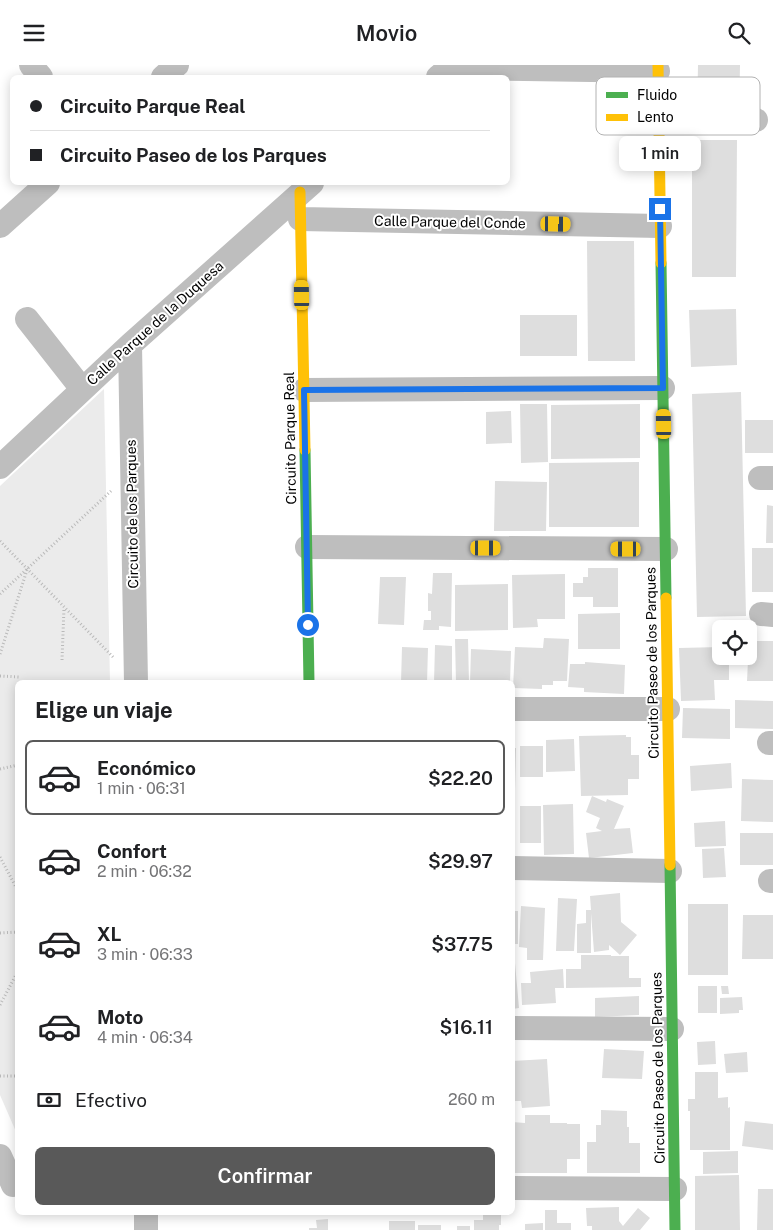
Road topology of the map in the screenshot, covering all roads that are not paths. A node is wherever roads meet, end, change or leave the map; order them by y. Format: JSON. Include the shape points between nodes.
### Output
{"nodes":[{"id":1,"x":31,"y":65,"type":"edge"},
{"id":2,"x":177,"y":65,"type":"edge"},
{"id":3,"x":658,"y":68,"type":"edge"},
{"id":4,"x":39,"y":75,"type":"edge"},
{"id":5,"x":165,"y":75,"type":"edge"},
{"id":6,"x":440,"y":75,"type":"edge"},
{"id":7,"x":659,"y":135,"type":"edge"},
{"id":8,"x":46,"y":185,"type":"edge"},
{"id":9,"x":306,"y":187,"type":"edge"},
{"id":10,"x":300,"y":219,"type":"junction"},
{"id":11,"x":0,"y":226,"type":"edge"},
{"id":12,"x":660,"y":226,"type":"junction"},
{"id":13,"x":27,"y":319,"type":"dead end"},
{"id":14,"x":130,"y":345,"type":"junction"},
{"id":15,"x":663,"y":388,"type":"junction"},
{"id":16,"x":82,"y":389,"type":"junction"},
{"id":17,"x":304,"y":390,"type":"junction"},
{"id":18,"x":0,"y":467,"type":"edge"},
{"id":19,"x":306,"y":547,"type":"junction"},
{"id":20,"x":666,"y":549,"type":"junction"},
{"id":21,"x":136,"y":680,"type":"edge"},
{"id":22,"x":309,"y":680,"type":"edge"},
{"id":23,"x":515,"y":709,"type":"edge"},
{"id":24,"x":668,"y":709,"type":"junction"},
{"id":25,"x":515,"y":868,"type":"edge"},
{"id":26,"x":670,"y":871,"type":"junction"},
{"id":27,"x":515,"y":1028,"type":"edge"},
{"id":28,"x":672,"y":1029,"type":"junction"},
{"id":29,"x":0,"y":1156,"type":"edge"},
{"id":30,"x":10,"y":1187,"type":"edge"},
{"id":31,"x":515,"y":1188,"type":"edge"},
{"id":32,"x":675,"y":1189,"type":"junction"},
{"id":33,"x":146,"y":1215,"type":"edge"},
{"id":34,"x":146,"y":1230,"type":"edge"},
{"id":35,"x":675,"y":1230,"type":"edge"}],
"edges":[{"from":1,"to":4,"type":"street"},
{"from":2,"to":5,"type":"street"},
{"from":3,"to":6,"type":"street","via":[[449,68]]},
{"from":7,"to":12,"type":"street","name":"Circuito Paseo de los Parques"},
{"from":8,"to":11,"type":"street"},
{"from":9,"to":10,"type":"street","name":"Circuito Parque Real"},
{"from":9,"to":14,"type":"street","name":"Calle Parque de la Duquesa"},
{"from":10,"to":12,"type":"street","name":"Calle Parque del Conde"},
{"from":10,"to":17,"type":"street","name":"Circuito Parque Real"},
{"from":12,"to":15,"type":"street","name":"Circuito Paseo de los Parques"},
{"from":13,"to":16,"type":"street"},
{"from":14,"to":16,"type":"street","name":"Calle Parque de la Duquesa"},
{"from":14,"to":21,"type":"street","name":"Circuito de los Parques"},
{"from":15,"to":17,"type":"street"},
{"from":15,"to":20,"type":"street","name":"Circuito Paseo de los Parques"},
{"from":16,"to":18,"type":"street","name":"Calle Parque de la Duquesa"},
{"from":17,"to":19,"type":"street","name":"Circuito Parque Real"},
{"from":19,"to":20,"type":"street"},
{"from":19,"to":22,"type":"street","name":"Circuito Parque Real"},
{"from":20,"to":24,"type":"street","name":"Circuito Paseo de los Parques"},
{"from":23,"to":24,"type":"street"},
{"from":24,"to":26,"type":"street","name":"Circuito Paseo de los Parques"},
{"from":25,"to":26,"type":"street"},
{"from":26,"to":28,"type":"street","name":"Circuito Paseo de los Parques"},
{"from":27,"to":28,"type":"street"},
{"from":28,"to":32,"type":"street","name":"Circuito Paseo de los Parques"},
{"from":29,"to":30,"type":"street"},
{"from":31,"to":32,"type":"street"},
{"from":32,"to":35,"type":"street","name":"Circuito Paseo de los Parques"},
{"from":33,"to":34,"type":"street"}]}
